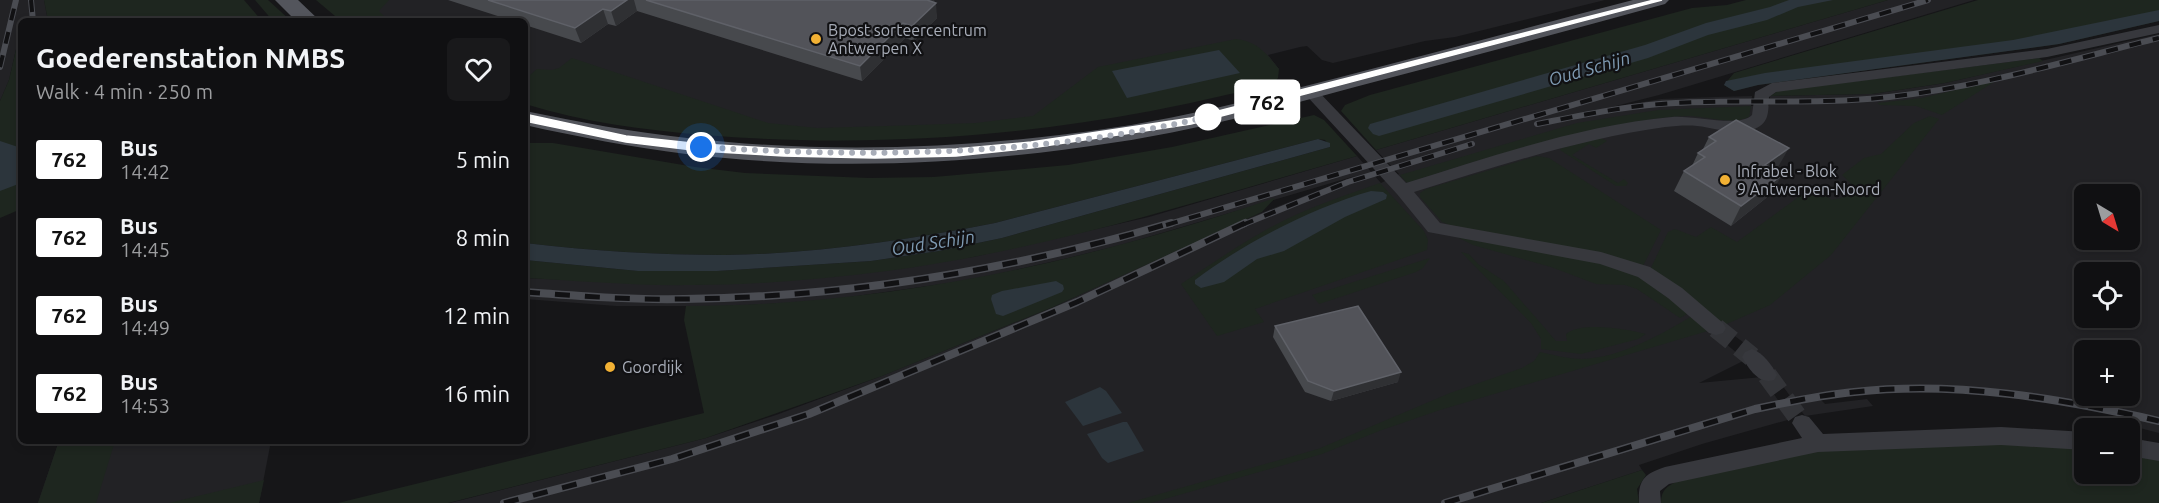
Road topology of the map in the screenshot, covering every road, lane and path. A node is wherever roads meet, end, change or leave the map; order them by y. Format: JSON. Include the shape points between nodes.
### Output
{"nodes":[{"id":1,"x":286,"y":0,"type":"edge"},
{"id":2,"x":1658,"y":0,"type":"edge"},
{"id":3,"x":306,"y":18,"type":"edge"},
{"id":4,"x":2159,"y":29,"type":"edge"},
{"id":5,"x":1311,"y":92,"type":"junction"},
{"id":6,"x":528,"y":119,"type":"edge"},
{"id":7,"x":1403,"y":190,"type":"junction"},
{"id":8,"x":1716,"y":328,"type":"tunnel mouth"},
{"id":9,"x":1752,"y":357,"type":"tunnel mouth"},
{"id":10,"x":1767,"y":375,"type":"tunnel mouth"},
{"id":11,"x":1802,"y":423,"type":"tunnel mouth"},
{"id":12,"x":2074,"y":440,"type":"edge"},
{"id":13,"x":1818,"y":443,"type":"junction"},
{"id":14,"x":2140,"y":449,"type":"edge"},
{"id":15,"x":2159,"y":452,"type":"edge"},
{"id":16,"x":1650,"y":503,"type":"edge"}],
"edges":[{"from":1,"to":3,"type":"main road"},
{"from":2,"to":5,"type":"main road"},
{"from":4,"to":7,"type":"street","via":[[2047,53],[1772,88],[1761,95],[1759,119],[1746,126],[1682,122],[1602,133],[1516,154]]},
{"from":5,"to":6,"type":"main road","via":[[1191,121],[956,152],[784,153],[701,147],[626,139]]},
{"from":5,"to":7,"type":"street"},
{"from":7,"to":8,"type":"street","via":[[1434,228],[1601,258],[1638,270],[1675,293]]},
{"from":9,"to":10,"type":"street"},
{"from":11,"to":13,"type":"street"},
{"from":12,"to":13,"type":"street","via":[[2001,436]]},
{"from":13,"to":16,"type":"street","via":[[1665,476],[1649,489]]},
{"from":14,"to":15,"type":"street"}]}
